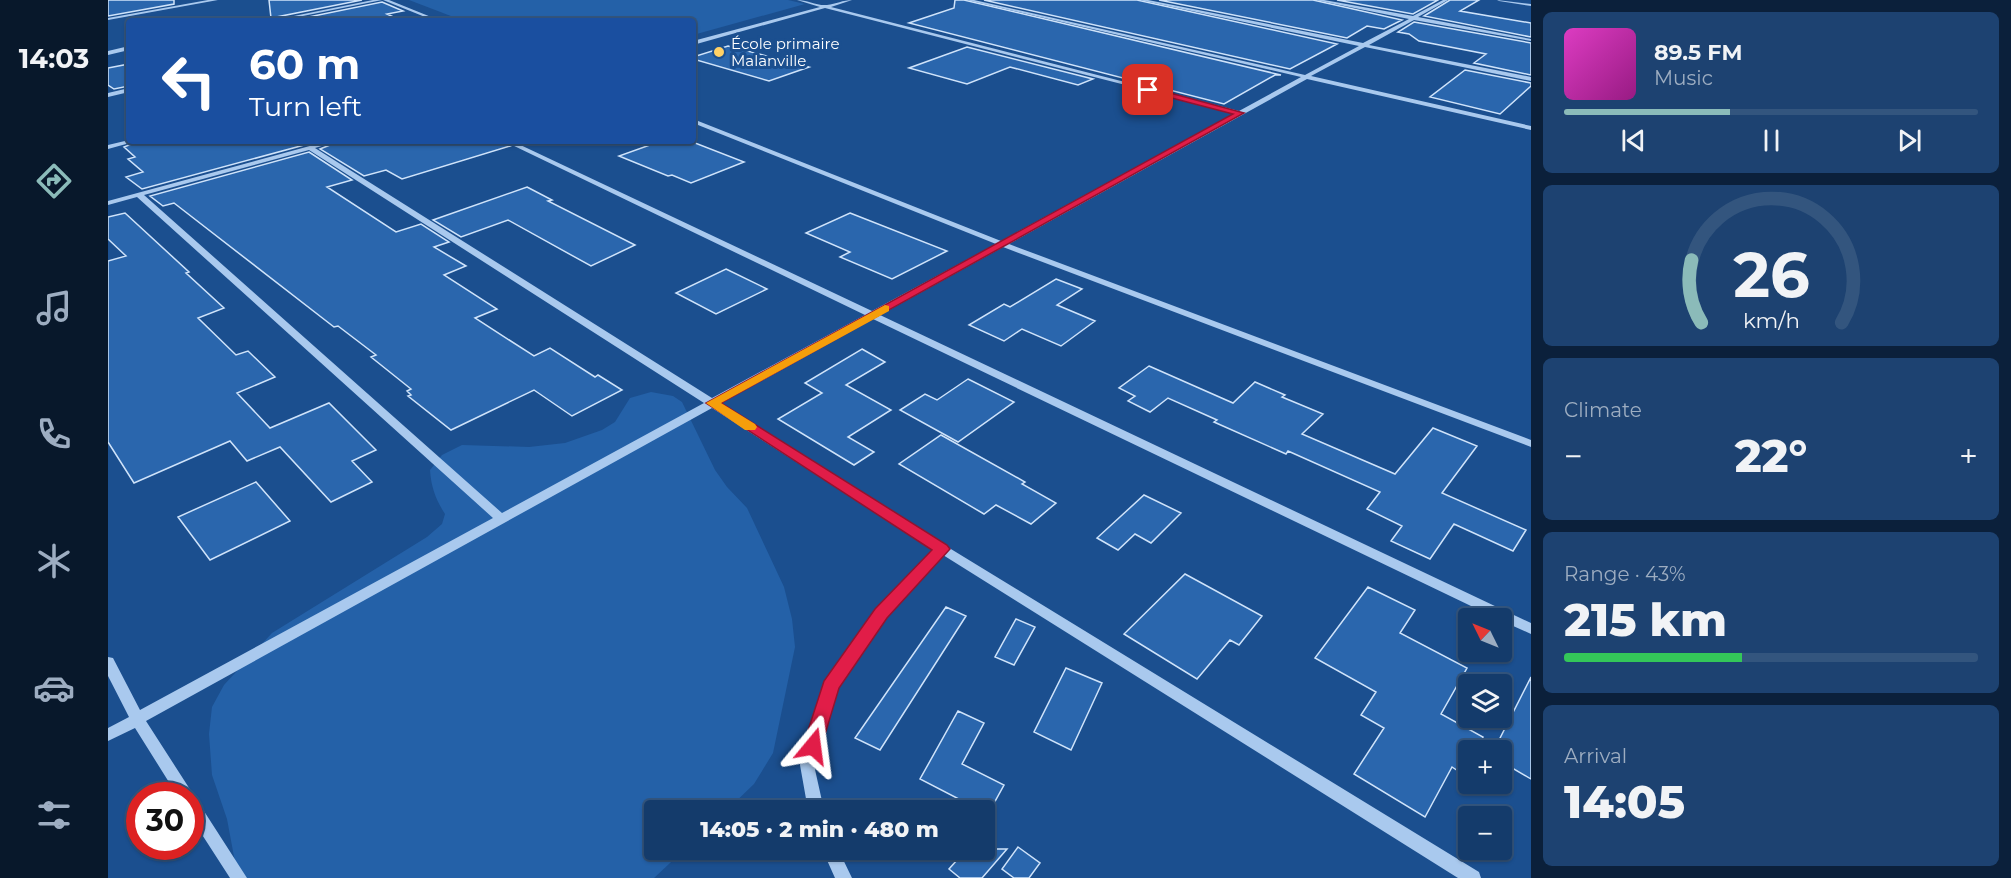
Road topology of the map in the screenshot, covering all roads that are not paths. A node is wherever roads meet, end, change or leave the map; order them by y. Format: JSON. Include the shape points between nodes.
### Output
{"nodes":[{"id":1,"x":216,"y":0,"type":"edge"},
{"id":2,"x":380,"y":0,"type":"edge"},
{"id":3,"x":385,"y":0,"type":"edge"},
{"id":4,"x":799,"y":0,"type":"edge"},
{"id":5,"x":850,"y":0,"type":"edge"},
{"id":6,"x":968,"y":0,"type":"edge"},
{"id":7,"x":1141,"y":0,"type":"edge"},
{"id":8,"x":1317,"y":0,"type":"edge"},
{"id":9,"x":1446,"y":0,"type":"edge"},
{"id":10,"x":1499,"y":0,"type":"edge"},
{"id":11,"x":1531,"y":5,"type":"edge"},
{"id":12,"x":826,"y":7,"type":"junction"},
{"id":13,"x":287,"y":18,"type":"edge"},
{"id":14,"x":431,"y":18,"type":"edge"},
{"id":15,"x":1413,"y":18,"type":"junction"},
{"id":16,"x":108,"y":19,"type":"edge"},
{"id":17,"x":1531,"y":40,"type":"edge"},
{"id":18,"x":696,"y":42,"type":"edge"},
{"id":19,"x":1364,"y":45,"type":"junction"},
{"id":20,"x":126,"y":49,"type":"edge"},
{"id":21,"x":108,"y":52,"type":"edge"},
{"id":22,"x":1307,"y":76,"type":"junction"},
{"id":23,"x":1531,"y":79,"type":"edge"},
{"id":24,"x":126,"y":91,"type":"edge"},
{"id":25,"x":108,"y":94,"type":"edge"},
{"id":26,"x":1240,"y":113,"type":"junction"},
{"id":27,"x":696,"y":122,"type":"edge"},
{"id":28,"x":1531,"y":128,"type":"edge"},
{"id":29,"x":126,"y":143,"type":"edge"},
{"id":30,"x":324,"y":144,"type":"edge"},
{"id":31,"x":513,"y":144,"type":"edge"},
{"id":32,"x":108,"y":147,"type":"edge"},
{"id":33,"x":310,"y":148,"type":"junction"},
{"id":34,"x":139,"y":195,"type":"junction"},
{"id":35,"x":108,"y":203,"type":"edge"},
{"id":36,"x":1003,"y":244,"type":"junction"},
{"id":37,"x":873,"y":315,"type":"junction"},
{"id":38,"x":712,"y":403,"type":"junction"},
{"id":39,"x":1531,"y":444,"type":"edge"},
{"id":40,"x":501,"y":519,"type":"junction"},
{"id":41,"x":942,"y":549,"type":"junction"},
{"id":42,"x":1531,"y":629,"type":"edge"},
{"id":43,"x":108,"y":662,"type":"edge"},
{"id":44,"x":137,"y":719,"type":"junction"},
{"id":45,"x":108,"y":735,"type":"edge"},
{"id":46,"x":178,"y":782,"type":"edge"},
{"id":47,"x":814,"y":800,"type":"edge"},
{"id":48,"x":204,"y":824,"type":"edge"},
{"id":49,"x":836,"y":860,"type":"edge"},
{"id":50,"x":239,"y":878,"type":"edge"},
{"id":51,"x":844,"y":878,"type":"edge"},
{"id":52,"x":1473,"y":878,"type":"edge"}],
"edges":[{"from":1,"to":16,"type":"street"},
{"from":2,"to":13,"type":"street"},
{"from":3,"to":14,"type":"street"},
{"from":4,"to":12,"type":"street"},
{"from":5,"to":12,"type":"street"},
{"from":6,"to":22,"type":"street"},
{"from":7,"to":19,"type":"street"},
{"from":8,"to":15,"type":"street"},
{"from":9,"to":15,"type":"street"},
{"from":10,"to":11,"type":"street"},
{"from":12,"to":18,"type":"street"},
{"from":12,"to":26,"type":"street"},
{"from":15,"to":17,"type":"street"},
{"from":15,"to":19,"type":"street"},
{"from":19,"to":22,"type":"street"},
{"from":19,"to":23,"type":"street"},
{"from":20,"to":21,"type":"street"},
{"from":22,"to":26,"type":"street"},
{"from":22,"to":28,"type":"street"},
{"from":24,"to":25,"type":"street"},
{"from":26,"to":36,"type":"street"},
{"from":27,"to":36,"type":"street"},
{"from":29,"to":32,"type":"street"},
{"from":30,"to":33,"type":"street"},
{"from":31,"to":37,"type":"street"},
{"from":33,"to":34,"type":"street"},
{"from":33,"to":38,"type":"street"},
{"from":34,"to":35,"type":"street"},
{"from":34,"to":40,"type":"street"},
{"from":36,"to":37,"type":"street"},
{"from":36,"to":39,"type":"street"},
{"from":37,"to":38,"type":"street"},
{"from":37,"to":42,"type":"street"},
{"from":38,"to":40,"type":"street"},
{"from":38,"to":41,"type":"street"},
{"from":40,"to":44,"type":"street"},
{"from":41,"to":47,"type":"street","via":[[881,614],[831,686],[807,765]]},
{"from":41,"to":52,"type":"street"},
{"from":43,"to":44,"type":"street"},
{"from":44,"to":45,"type":"street"},
{"from":44,"to":46,"type":"street"},
{"from":48,"to":50,"type":"street"},
{"from":49,"to":51,"type":"street"}]}
